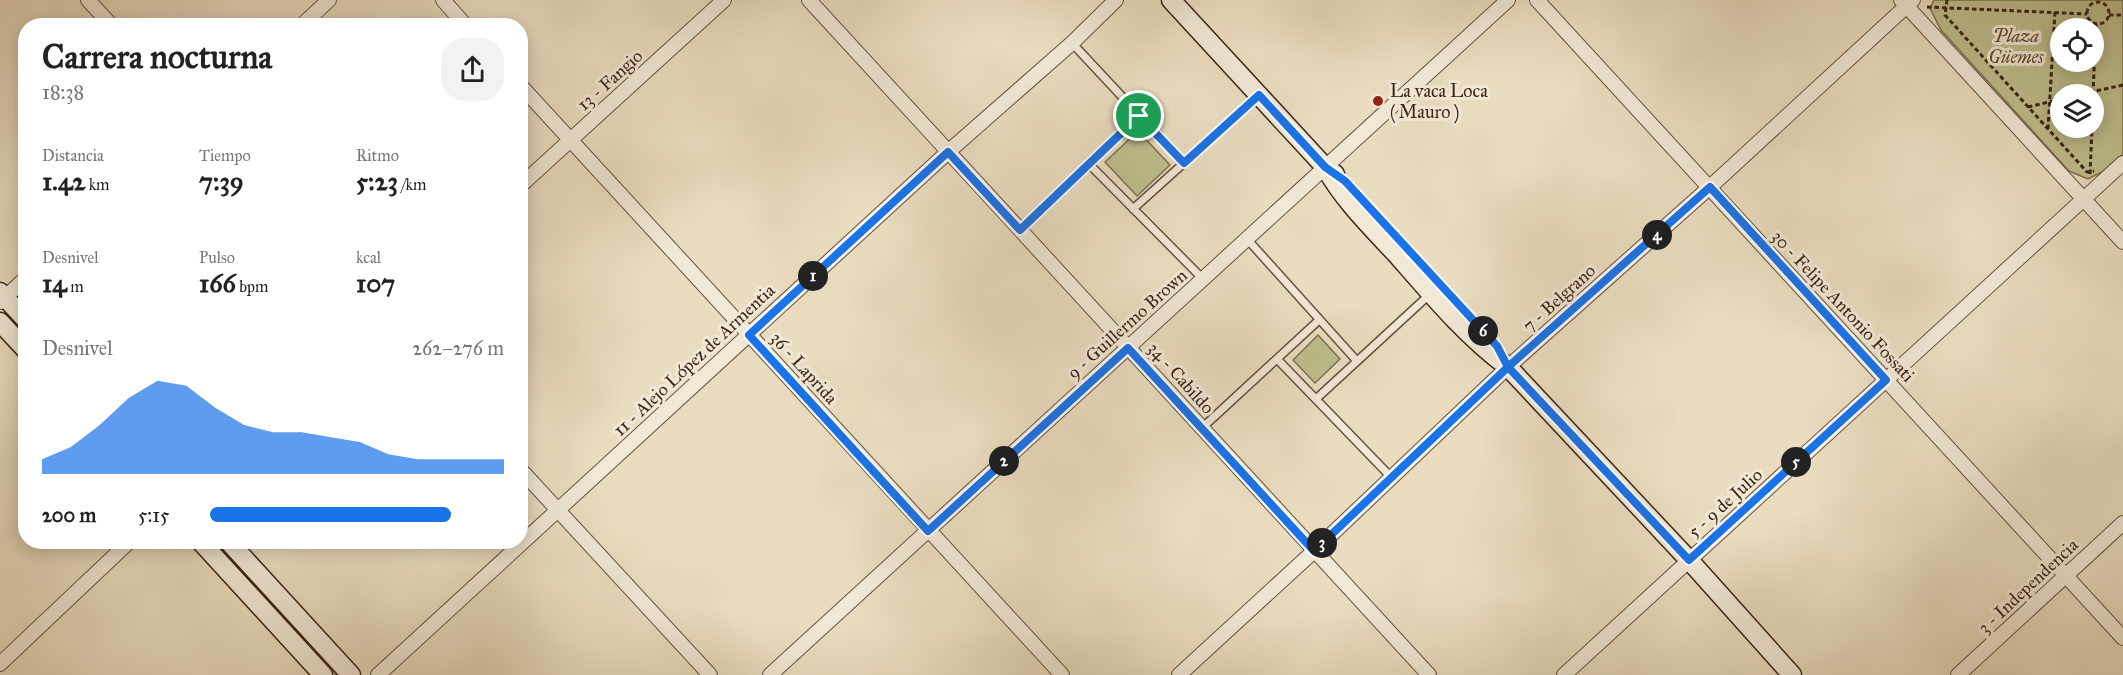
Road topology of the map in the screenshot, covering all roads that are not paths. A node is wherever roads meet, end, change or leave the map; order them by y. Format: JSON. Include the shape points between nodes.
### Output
{"nodes":[{"id":1,"x":88,"y":0,"type":"edge"},
{"id":2,"x":329,"y":0,"type":"edge"},
{"id":3,"x":443,"y":0,"type":"edge"},
{"id":4,"x":724,"y":0,"type":"edge"},
{"id":5,"x":809,"y":0,"type":"edge"},
{"id":6,"x":1116,"y":0,"type":"edge"},
{"id":7,"x":1171,"y":0,"type":"edge"},
{"id":8,"x":1508,"y":0,"type":"edge"},
{"id":9,"x":1537,"y":0,"type":"edge"},
{"id":10,"x":1907,"y":2,"type":"edge"},
{"id":11,"x":105,"y":18,"type":"edge"},
{"id":12,"x":310,"y":18,"type":"edge"},
{"id":13,"x":459,"y":18,"type":"edge"},
{"id":14,"x":1072,"y":43,"type":"junction"},
{"id":15,"x":528,"y":94,"type":"edge"},
{"id":16,"x":1259,"y":95,"type":"junction"},
{"id":17,"x":1139,"y":116,"type":"junction"},
{"id":18,"x":571,"y":140,"type":"junction"},
{"id":19,"x":948,"y":152,"type":"junction"},
{"id":20,"x":1184,"y":163,"type":"junction"},
{"id":21,"x":2123,"y":163,"type":"edge"},
{"id":22,"x":1089,"y":164,"type":"junction"},
{"id":23,"x":1325,"y":167,"type":"junction"},
{"id":24,"x":528,"y":179,"type":"edge"},
{"id":25,"x":1710,"y":187,"type":"junction"},
{"id":26,"x":2084,"y":199,"type":"junction"},
{"id":27,"x":1133,"y":209,"type":"junction"},
{"id":28,"x":1020,"y":230,"type":"junction"},
{"id":29,"x":1247,"y":238,"type":"junction"},
{"id":30,"x":2123,"y":242,"type":"edge"},
{"id":31,"x":1203,"y":279,"type":"junction"},
{"id":32,"x":18,"y":284,"type":"edge"},
{"id":33,"x":1431,"y":293,"type":"junction"},
{"id":34,"x":2,"y":297,"type":"edge"},
{"id":35,"x":18,"y":312,"type":"edge"},
{"id":36,"x":1319,"y":320,"type":"junction"},
{"id":37,"x":0,"y":322,"type":"edge"},
{"id":38,"x":749,"y":335,"type":"junction"},
{"id":39,"x":18,"y":341,"type":"edge"},
{"id":40,"x":1128,"y":348,"type":"junction"},
{"id":41,"x":1277,"y":359,"type":"junction"},
{"id":42,"x":1356,"y":360,"type":"junction"},
{"id":43,"x":1508,"y":367,"type":"junction"},
{"id":44,"x":1886,"y":380,"type":"junction"},
{"id":45,"x":1316,"y":399,"type":"junction"},
{"id":46,"x":1202,"y":429,"type":"junction"},
{"id":47,"x":1391,"y":477,"type":"junction"},
{"id":48,"x":528,"y":478,"type":"edge"},
{"id":49,"x":558,"y":510,"type":"junction"},
{"id":50,"x":2123,"y":523,"type":"edge"},
{"id":51,"x":928,"y":531,"type":"junction"},
{"id":52,"x":528,"y":538,"type":"edge"},
{"id":53,"x":122,"y":549,"type":"edge"},
{"id":54,"x":207,"y":549,"type":"edge"},
{"id":55,"x":235,"y":549,"type":"edge"},
{"id":56,"x":515,"y":549,"type":"edge"},
{"id":57,"x":1314,"y":551,"type":"junction"},
{"id":58,"x":1689,"y":560,"type":"junction"},
{"id":59,"x":2066,"y":575,"type":"junction"},
{"id":60,"x":2123,"y":638,"type":"edge"},
{"id":61,"x":0,"y":664,"type":"edge"},
{"id":62,"x":323,"y":675,"type":"edge"},
{"id":63,"x":351,"y":675,"type":"edge"},
{"id":64,"x":378,"y":675,"type":"edge"},
{"id":65,"x":710,"y":675,"type":"edge"},
{"id":66,"x":770,"y":675,"type":"edge"},
{"id":67,"x":1062,"y":675,"type":"edge"},
{"id":68,"x":1179,"y":675,"type":"edge"},
{"id":69,"x":1429,"y":675,"type":"edge"},
{"id":70,"x":1564,"y":675,"type":"edge"},
{"id":71,"x":1792,"y":675,"type":"edge"},
{"id":72,"x":1958,"y":675,"type":"edge"}],
"edges":[{"from":1,"to":11,"type":"street"},
{"from":2,"to":12,"type":"street"},
{"from":3,"to":13,"type":"street"},
{"from":4,"to":18,"type":"street","name":"13 - Fangio"},
{"from":5,"to":19,"type":"street","name":"34 - Cabildo"},
{"from":6,"to":14,"type":"street","name":"11 - Alejo López de Armentia"},
{"from":7,"to":16,"type":"street"},
{"from":8,"to":23,"type":"street","name":"9 - Guillermo Brown"},
{"from":9,"to":25,"type":"street","name":"30 - Felipe Antonio Fossati"},
{"from":10,"to":25,"type":"street","name":"7 - Belgrano"},
{"from":10,"to":26,"type":"street"},
{"from":14,"to":17,"type":"lane"},
{"from":14,"to":19,"type":"street","name":"11 - Alejo López de Armentia"},
{"from":15,"to":18,"type":"street","name":"36 - Laprida"},
{"from":16,"to":20,"type":"lane"},
{"from":16,"to":23,"type":"street"},
{"from":17,"to":20,"type":"lane"},
{"from":17,"to":22,"type":"lane"},
{"from":18,"to":24,"type":"street","name":"13 - Fangio"},
{"from":18,"to":38,"type":"street","name":"36 - Laprida"},
{"from":19,"to":28,"type":"street","name":"34 - Cabildo"},
{"from":19,"to":38,"type":"street","name":"11 - Alejo López de Armentia"},
{"from":20,"to":27,"type":"lane"},
{"from":21,"to":26,"type":"street","name":"5 - 9 de Julio"},
{"from":22,"to":27,"type":"lane"},
{"from":22,"to":28,"type":"lane"},
{"from":23,"to":29,"type":"street","name":"9 - Guillermo Brown"},
{"from":23,"to":33,"type":"street","via":[[1338,190]]},
{"from":23,"to":43,"type":"street","via":[[1345,181],[1497,346]]},
{"from":25,"to":43,"type":"street","name":"7 - Belgrano"},
{"from":25,"to":44,"type":"street","name":"30 - Felipe Antonio Fossati"},
{"from":26,"to":30,"type":"street"},
{"from":26,"to":44,"type":"street","name":"5 - 9 de Julio"},
{"from":27,"to":31,"type":"lane"},
{"from":28,"to":40,"type":"street","name":"34 - Cabildo"},
{"from":29,"to":31,"type":"street","name":"9 - Guillermo Brown"},
{"from":29,"to":36,"type":"lane"},
{"from":31,"to":40,"type":"street","name":"9 - Guillermo Brown"},
{"from":32,"to":34,"type":"street"},
{"from":33,"to":42,"type":"lane"},
{"from":33,"to":43,"type":"street","via":[[1490,354]]},
{"from":34,"to":35,"type":"street"},
{"from":36,"to":41,"type":"lane"},
{"from":36,"to":42,"type":"lane"},
{"from":37,"to":39,"type":"street"},
{"from":38,"to":49,"type":"street","name":"11 - Alejo López de Armentia"},
{"from":38,"to":51,"type":"street","name":"36 - Laprida"},
{"from":40,"to":46,"type":"street","name":"34 - Cabildo"},
{"from":40,"to":51,"type":"street","name":"9 - Guillermo Brown"},
{"from":41,"to":45,"type":"lane"},
{"from":41,"to":46,"type":"lane"},
{"from":42,"to":45,"type":"lane"},
{"from":43,"to":47,"type":"street","name":"7 - Belgrano"},
{"from":43,"to":58,"type":"street"},
{"from":44,"to":58,"type":"street","name":"5 - 9 de Julio"},
{"from":44,"to":59,"type":"street","name":"30 - Felipe Antonio Fossati"},
{"from":45,"to":47,"type":"lane"},
{"from":46,"to":57,"type":"street","name":"34 - Cabildo"},
{"from":47,"to":57,"type":"street","name":"7 - Belgrano"},
{"from":48,"to":49,"type":"street"},
{"from":49,"to":52,"type":"street","name":"11 - Alejo López de Armentia"},
{"from":49,"to":65,"type":"street"},
{"from":50,"to":59,"type":"street","name":"3 - Independencia"},
{"from":51,"to":66,"type":"street","name":"9 - Guillermo Brown"},
{"from":51,"to":67,"type":"street","name":"36 - Laprida"},
{"from":53,"to":61,"type":"street"},
{"from":54,"to":62,"type":"street"},
{"from":55,"to":63,"type":"street"},
{"from":56,"to":64,"type":"street","name":"11 - Alejo López de Armentia"},
{"from":57,"to":68,"type":"street","name":"7 - Belgrano"},
{"from":57,"to":69,"type":"street","name":"34 - Cabildo"},
{"from":58,"to":70,"type":"street","name":"5 - 9 de Julio"},
{"from":58,"to":71,"type":"street"},
{"from":59,"to":60,"type":"street","name":"30 - Felipe Antonio Fossati"},
{"from":59,"to":72,"type":"street","name":"3 - Independencia"}]}
